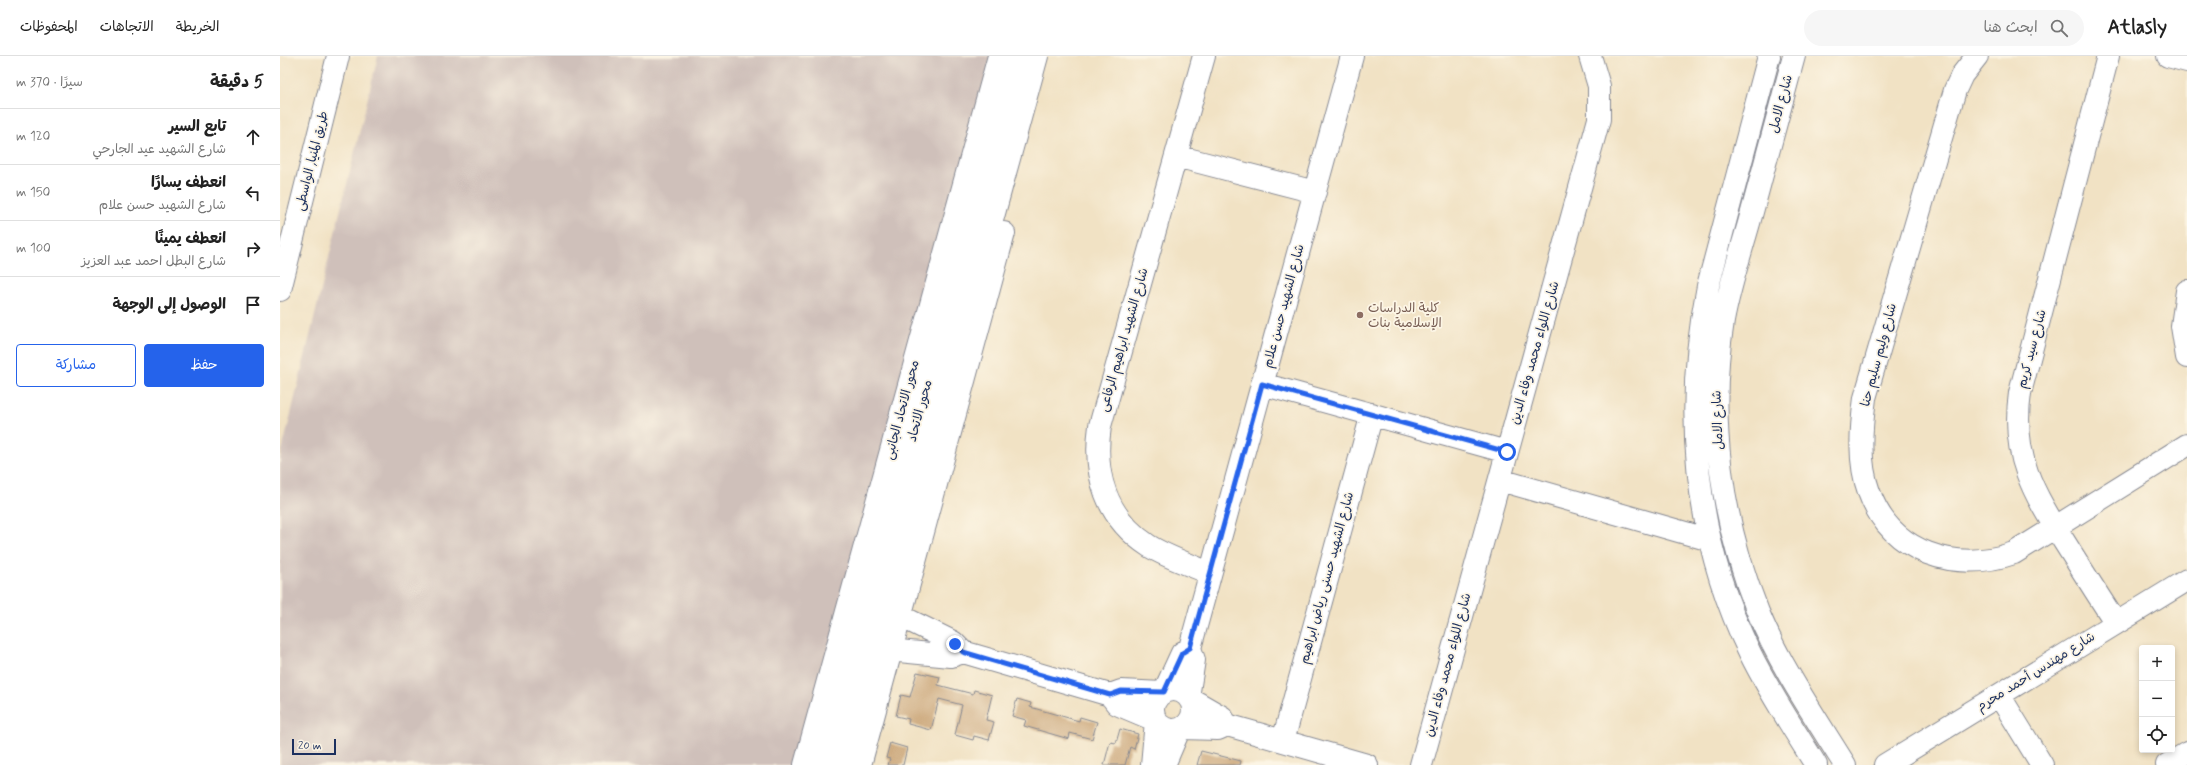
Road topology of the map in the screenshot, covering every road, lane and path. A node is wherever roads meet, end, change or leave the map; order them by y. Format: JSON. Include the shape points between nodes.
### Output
{"nodes":[{"id":1,"x":338,"y":56,"type":"edge"},
{"id":2,"x":999,"y":56,"type":"edge"},
{"id":3,"x":1017,"y":56,"type":"edge"},
{"id":4,"x":1037,"y":56,"type":"edge"},
{"id":5,"x":1052,"y":56,"type":"edge"},
{"id":6,"x":1204,"y":56,"type":"edge"},
{"id":7,"x":1352,"y":56,"type":"edge"},
{"id":8,"x":1590,"y":56,"type":"edge"},
{"id":9,"x":1769,"y":56,"type":"edge"},
{"id":10,"x":1794,"y":56,"type":"edge"},
{"id":11,"x":1977,"y":56,"type":"edge"},
{"id":12,"x":2108,"y":56,"type":"edge"},
{"id":13,"x":2168,"y":56,"type":"edge"},
{"id":14,"x":2187,"y":61,"type":"edge"},
{"id":15,"x":1176,"y":156,"type":"junction"},
{"id":16,"x":1315,"y":192,"type":"junction"},
{"id":17,"x":280,"y":290,"type":"edge"},
{"id":18,"x":2187,"y":291,"type":"edge"},
{"id":19,"x":2187,"y":356,"type":"edge"},
{"id":20,"x":1262,"y":384,"type":"junction"},
{"id":21,"x":1372,"y":414,"type":"junction"},
{"id":22,"x":2187,"y":445,"type":"edge"},
{"id":23,"x":1507,"y":452,"type":"junction"},
{"id":24,"x":1500,"y":480,"type":"junction"},
{"id":25,"x":2055,"y":527,"type":"junction"},
{"id":26,"x":1710,"y":540,"type":"junction"},
{"id":27,"x":1210,"y":573,"type":"junction"},
{"id":28,"x":2187,"y":580,"type":"edge"},
{"id":29,"x":884,"y":610,"type":"junction"},
{"id":30,"x":2116,"y":623,"type":"junction"},
{"id":31,"x":874,"y":648,"type":"junction"},
{"id":32,"x":1190,"y":648,"type":"junction"},
{"id":33,"x":963,"y":652,"type":"junction"},
{"id":34,"x":1163,"y":692,"type":"junction"},
{"id":35,"x":1110,"y":695,"type":"junction"},
{"id":36,"x":1999,"y":695,"type":"junction"},
{"id":37,"x":1188,"y":697,"type":"junction"},
{"id":38,"x":1155,"y":721,"type":"junction"},
{"id":39,"x":1227,"y":725,"type":"junction"},
{"id":40,"x":1181,"y":729,"type":"junction"},
{"id":41,"x":1283,"y":741,"type":"junction"},
{"id":42,"x":2187,"y":753,"type":"edge"},
{"id":43,"x":805,"y":765,"type":"edge"},
{"id":44,"x":822,"y":765,"type":"edge"},
{"id":45,"x":843,"y":765,"type":"edge"},
{"id":46,"x":860,"y":765,"type":"edge"},
{"id":47,"x":1152,"y":765,"type":"edge"},
{"id":48,"x":1164,"y":765,"type":"edge"},
{"id":49,"x":1367,"y":765,"type":"edge"},
{"id":50,"x":1421,"y":765,"type":"edge"},
{"id":51,"x":1816,"y":765,"type":"edge"},
{"id":52,"x":1845,"y":765,"type":"edge"},
{"id":53,"x":1885,"y":765,"type":"edge"},
{"id":54,"x":2042,"y":765,"type":"edge"},
{"id":55,"x":2167,"y":765,"type":"edge"}],
"edges":[{"from":1,"to":17,"type":"street","name":"طريق المنيا, الواسطى"},
{"from":2,"to":43,"type":"street","name":"محور الاتحاد الجانبى"},
{"from":3,"to":29,"type":"street","name":"محور الاتحاد"},
{"from":4,"to":29,"type":"street","name":"محور الاتحاد"},
{"from":5,"to":29,"type":"street"},
{"from":6,"to":15,"type":"street","name":"شارع الشهيد ابراهيم الرفاعى"},
{"from":7,"to":16,"type":"street","name":"شارع الشهيد حسن علام"},
{"from":8,"to":23,"type":"street","name":"شارع اللواء محمد وفاء الدين","via":[[1600,86],[1599,119]]},
{"from":9,"to":26,"type":"street","name":"شارع الامل","via":[[1708,286],[1698,342],[1694,428],[1699,484]]},
{"from":10,"to":52,"type":"street","name":"شارع الامل","via":[[1723,320],[1717,379],[1718,439],[1731,527],[1756,606],[1785,666]]},
{"from":11,"to":25,"type":"street","name":"شارع وليم سليم حنا","via":[[1955,90],[1866,398],[1861,436],[1864,475],[1876,508],[1886,522],[1912,546],[1945,560],[1980,562],[2014,553]]},
{"from":12,"to":25,"type":"street","name":"شارع سيد كريم","via":[[2020,393],[2018,409],[2018,440],[2024,470]]},
{"from":13,"to":14,"type":"street"},
{"from":15,"to":16,"type":"street"},
{"from":15,"to":27,"type":"street","name":"شارع الشهيد ابراهيم الرفاعى","via":[[1100,426],[1098,465],[1109,503],[1133,534],[1166,555]]},
{"from":16,"to":20,"type":"street","name":"شارع الشهيد حسن علام"},
{"from":18,"to":19,"type":"street","via":[[2182,326]]},
{"from":20,"to":21,"type":"street"},
{"from":20,"to":27,"type":"street","name":"شارع الشهيد حسن علام"},
{"from":21,"to":23,"type":"street"},
{"from":21,"to":41,"type":"street","name":"شارع الشهيد حسنى رياض ابراهيم"},
{"from":22,"to":25,"type":"street","name":"شارع وليم سليم حنا"},
{"from":23,"to":24,"type":"street","name":"شارع اللواء محمد وفاء الدين"},
{"from":24,"to":26,"type":"street"},
{"from":24,"to":50,"type":"street","name":"شارع اللواء محمد وفاء الدين"},
{"from":25,"to":30,"type":"street","name":"شارع سيد كريم"},
{"from":26,"to":51,"type":"street","name":"شارع الامل","via":[[1727,597],[1749,652]]},
{"from":27,"to":32,"type":"street","name":"شارع الشهيد حسن علام"},
{"from":28,"to":30,"type":"street","name":"شارع مهندس أحمد محرم"},
{"from":29,"to":31,"type":"street"},
{"from":29,"to":31,"type":"street","name":"محور الاتحاد"},
{"from":29,"to":33,"type":"street","via":[[955,644]]},
{"from":30,"to":36,"type":"street","name":"شارع مهندس أحمد محرم"},
{"from":31,"to":33,"type":"street","via":[[951,656]]},
{"from":31,"to":44,"type":"street","name":"محور الاتحاد"},
{"from":31,"to":45,"type":"street","name":"محور الاتحاد"},
{"from":31,"to":46,"type":"street"},
{"from":32,"to":34,"type":"street","name":"شارع الشهيد حسن علام","via":[[1182,653]]},
{"from":32,"to":37,"type":"street","name":"شارع الشهيد حسن علام","via":[[1194,660]]},
{"from":33,"to":35,"type":"street"},
{"from":34,"to":35,"type":"street","via":[[1121,691]]},
{"from":34,"to":37,"type":"street","via":[[1180,691]]},
{"from":34,"to":38,"type":"street","via":[[1153,705]]},
{"from":35,"to":38,"type":"street","via":[[1117,704]]},
{"from":36,"to":53,"type":"street","name":"شارع مهندس أحمد محرم"},
{"from":36,"to":54,"type":"street"},
{"from":37,"to":39,"type":"street","via":[[1222,718]]},
{"from":37,"to":40,"type":"street","via":[[1192,703],[1193,714],[1191,720]]},
{"from":38,"to":40,"type":"street","via":[[1164,728]]},
{"from":38,"to":47,"type":"street"},
{"from":39,"to":40,"type":"street","via":[[1218,729]]},
{"from":39,"to":41,"type":"street"},
{"from":40,"to":48,"type":"street"},
{"from":41,"to":49,"type":"street"},
{"from":42,"to":55,"type":"street"}]}
